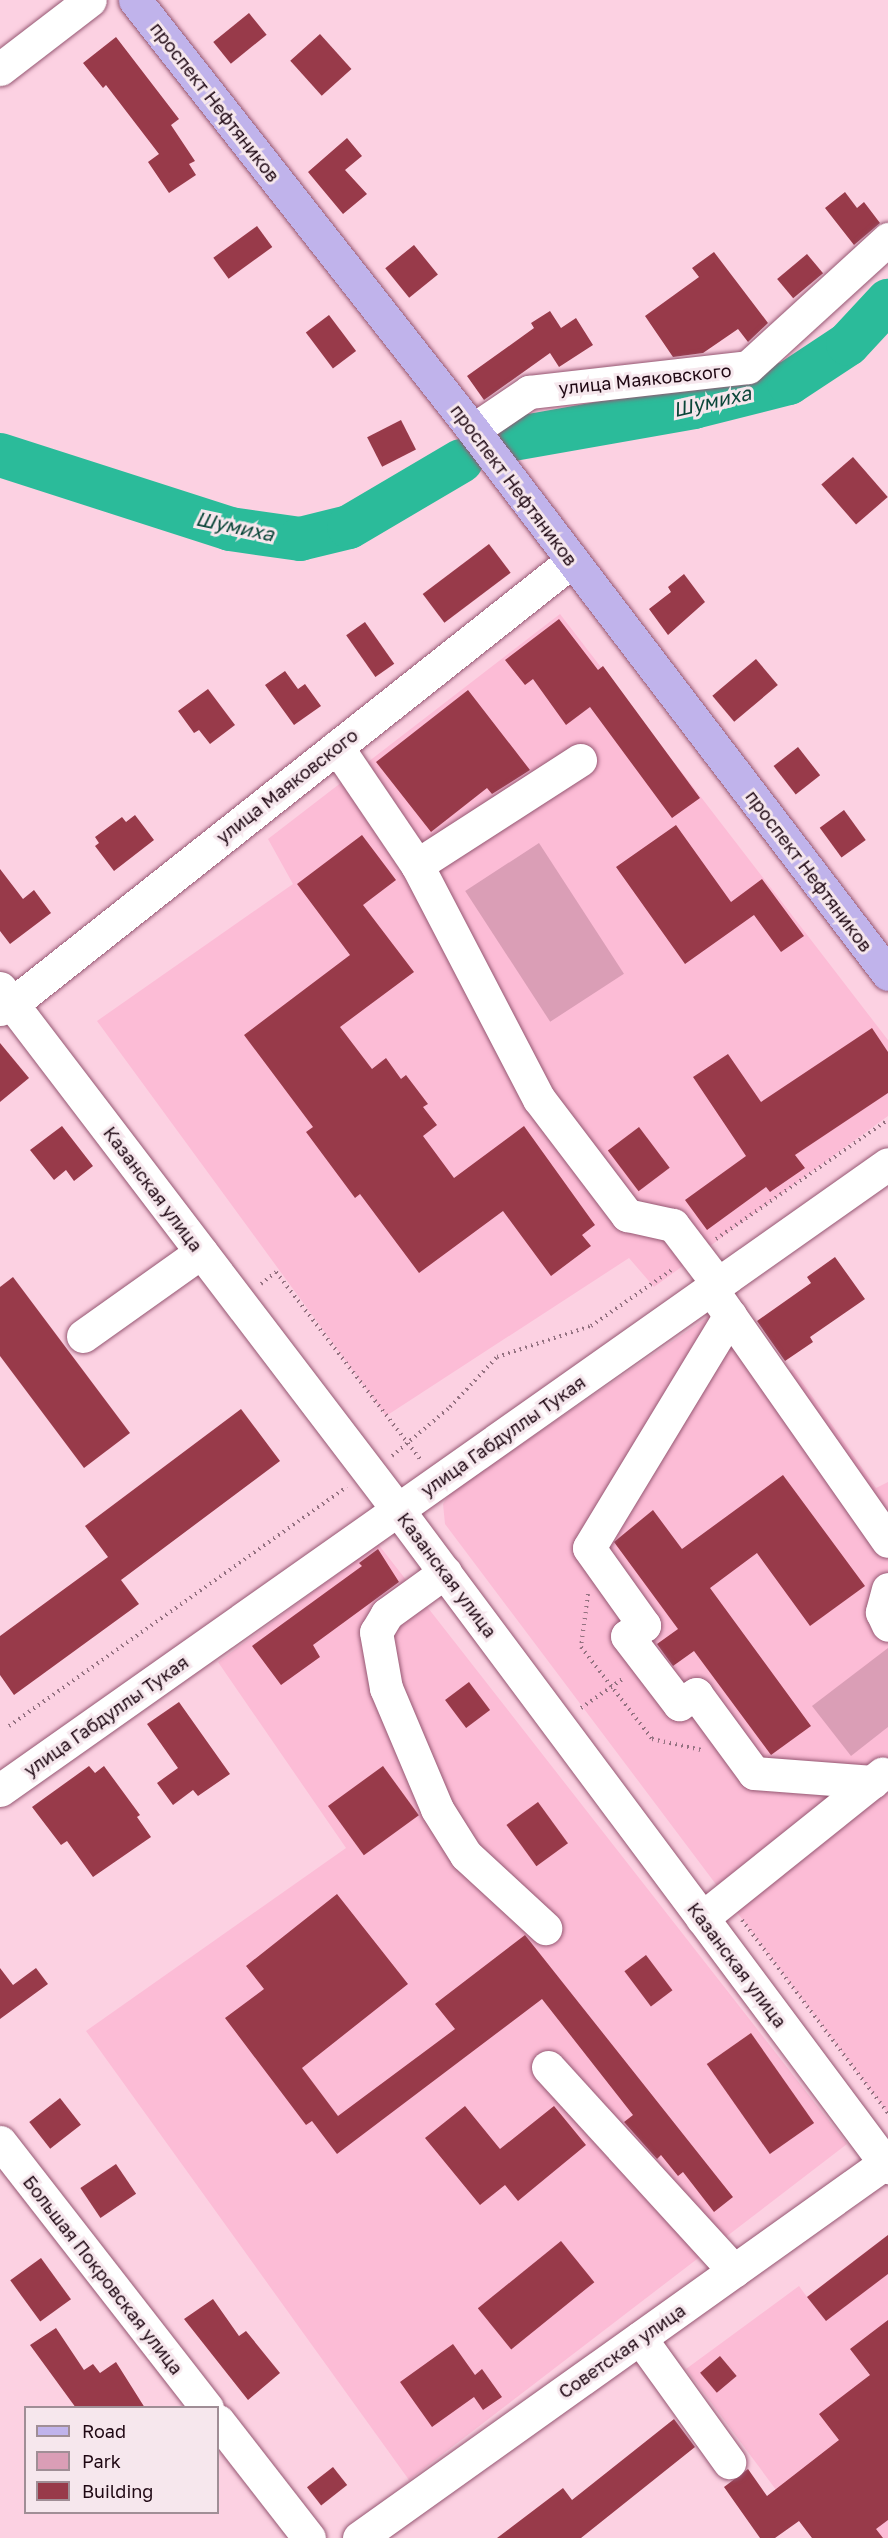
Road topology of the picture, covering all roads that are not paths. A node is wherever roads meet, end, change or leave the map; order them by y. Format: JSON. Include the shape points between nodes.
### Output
{"nodes":[{"id":1,"x":90,"y":0,"type":"edge"},
{"id":2,"x":135,"y":0,"type":"edge"},
{"id":3,"x":0,"y":69,"type":"edge"},
{"id":4,"x":888,"y":238,"type":"edge"},
{"id":5,"x":473,"y":430,"type":"junction"},
{"id":6,"x":572,"y":561,"type":"junction"},
{"id":7,"x":336,"y":747,"type":"junction"},
{"id":8,"x":580,"y":760,"type":"dead end"},
{"id":9,"x":417,"y":865,"type":"junction"},
{"id":10,"x":888,"y":974,"type":"edge"},
{"id":11,"x":4,"y":1001,"type":"edge"},
{"id":12,"x":888,"y":1164,"type":"edge"},
{"id":13,"x":201,"y":1252,"type":"junction"},
{"id":14,"x":714,"y":1287,"type":"junction"},
{"id":15,"x":730,"y":1316,"type":"junction"},
{"id":16,"x":83,"y":1336,"type":"dead end"},
{"id":17,"x":398,"y":1510,"type":"junction"},
{"id":18,"x":888,"y":1541,"type":"edge"},
{"id":19,"x":445,"y":1572,"type":"junction"},
{"id":20,"x":888,"y":1589,"type":"edge"},
{"id":21,"x":888,"y":1625,"type":"edge"},
{"id":22,"x":881,"y":1775,"type":"edge"},
{"id":23,"x":0,"y":1790,"type":"edge"},
{"id":24,"x":702,"y":1918,"type":"junction"},
{"id":25,"x":545,"y":1928,"type":"dead end"},
{"id":26,"x":548,"y":2067,"type":"dead end"},
{"id":27,"x":0,"y":2142,"type":"edge"},
{"id":28,"x":887,"y":2165,"type":"edge"},
{"id":29,"x":734,"y":2271,"type":"junction"},
{"id":30,"x":640,"y":2338,"type":"junction"},
{"id":31,"x":205,"y":2406,"type":"edge"},
{"id":32,"x":219,"y":2422,"type":"edge"},
{"id":33,"x":729,"y":2462,"type":"dead end"},
{"id":34,"x":309,"y":2538,"type":"edge"},
{"id":35,"x":359,"y":2538,"type":"edge"}],
"edges":[{"from":1,"to":3,"type":"street"},
{"from":2,"to":5,"type":"main road","name":"проспект Нефтяников"},
{"from":4,"to":5,"type":"street","name":"улица Маяковского","via":[[748,367],[529,392]]},
{"from":5,"to":6,"type":"main road","name":"проспект Нефтяников"},
{"from":6,"to":7,"type":"street","name":"улица Маяковского"},
{"from":6,"to":10,"type":"main road","name":"проспект Нефтяников"},
{"from":7,"to":9,"type":"street"},
{"from":7,"to":11,"type":"street","name":"улица Маяковского"},
{"from":8,"to":9,"type":"street"},
{"from":9,"to":14,"type":"street","via":[[539,1099],[627,1215],[673,1225],[696,1253]]},
{"from":11,"to":13,"type":"street","name":"Казанская улица"},
{"from":12,"to":14,"type":"street","name":"улица Габдуллы Тукая"},
{"from":13,"to":16,"type":"street"},
{"from":13,"to":17,"type":"street","name":"Казанская улица"},
{"from":14,"to":15,"type":"street"},
{"from":14,"to":17,"type":"street","name":"улица Габдуллы Тукая"},
{"from":15,"to":18,"type":"street"},
{"from":15,"to":22,"type":"street","via":[[589,1548],[645,1624],[627,1636],[679,1704],[696,1694],[754,1773]]},
{"from":17,"to":19,"type":"street","name":"Казанская улица"},
{"from":17,"to":23,"type":"street","name":"улица Габдуллы Тукая"},
{"from":19,"to":24,"type":"street","name":"Казанская улица"},
{"from":19,"to":25,"type":"street","via":[[387,1614],[376,1632],[386,1688],[437,1809],[466,1855]]},
{"from":20,"to":21,"type":"street","via":[[882,1612]]},
{"from":22,"to":24,"type":"street"},
{"from":24,"to":28,"type":"street","name":"Казанская улица"},
{"from":26,"to":29,"type":"street"},
{"from":27,"to":31,"type":"street","name":"Большая Покровская улица"},
{"from":28,"to":29,"type":"street","name":"Советская улица"},
{"from":29,"to":30,"type":"street","name":"Советская улица"},
{"from":30,"to":33,"type":"street"},
{"from":30,"to":35,"type":"street","name":"Советская улица"},
{"from":32,"to":34,"type":"street"}]}
